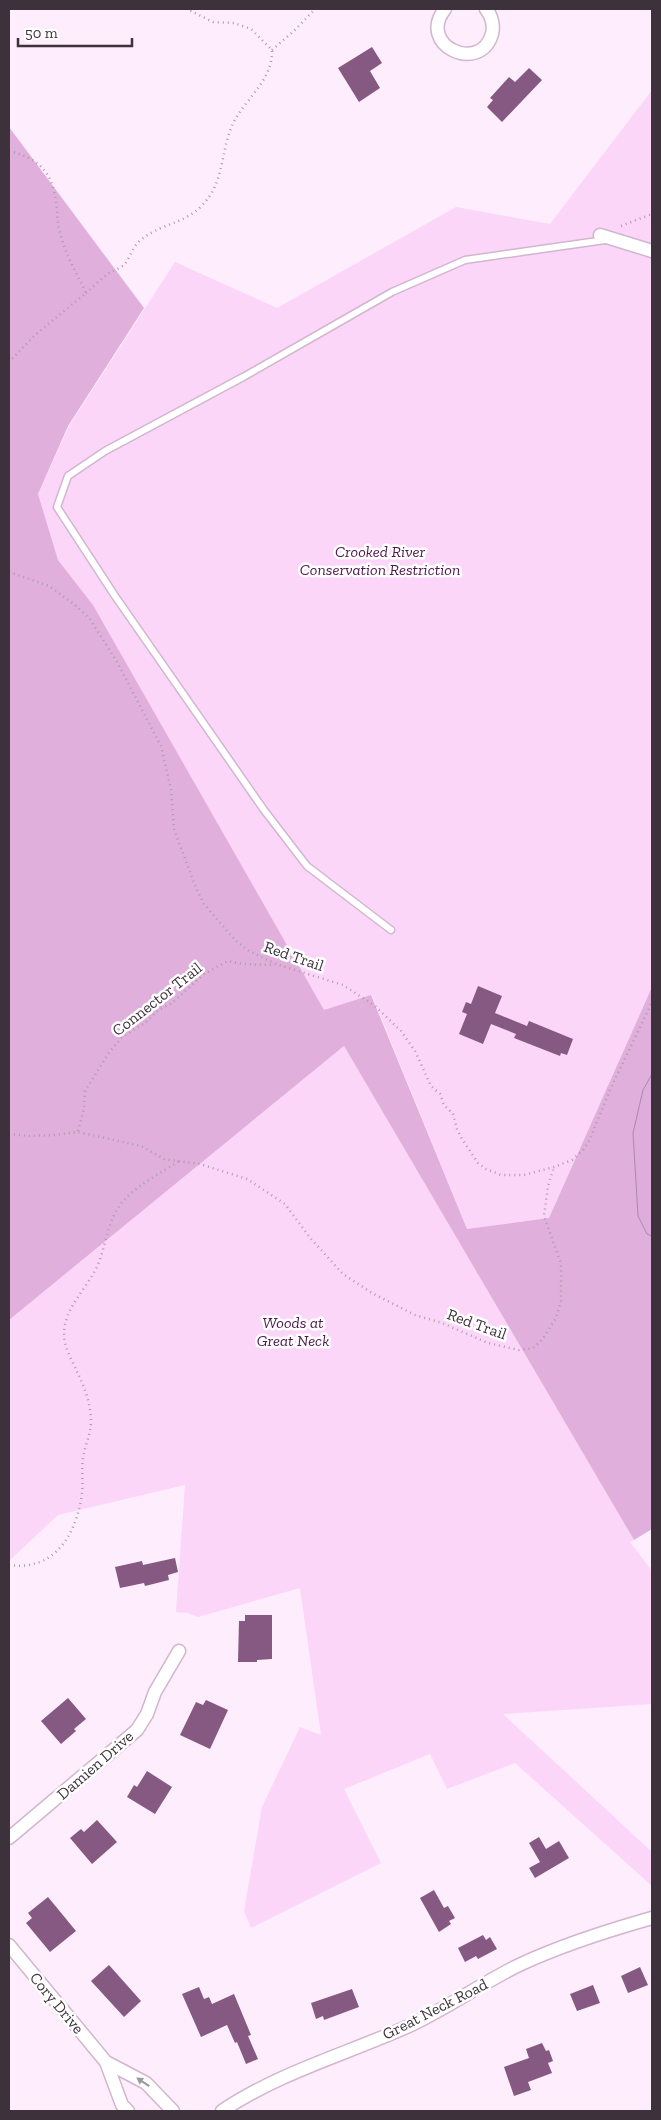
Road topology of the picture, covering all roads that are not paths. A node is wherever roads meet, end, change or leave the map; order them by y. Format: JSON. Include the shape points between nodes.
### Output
{"nodes":[{"id":1,"x":445,"y":9,"type":"edge"},
{"id":2,"x":486,"y":9,"type":"edge"},
{"id":3,"x":600,"y":235,"type":"road end"},
{"id":4,"x":614,"y":239,"type":"junction"},
{"id":5,"x":652,"y":251,"type":"edge"},
{"id":6,"x":391,"y":930,"type":"dead end"},
{"id":7,"x":179,"y":1651,"type":"dead end"},
{"id":8,"x":9,"y":1838,"type":"edge"},
{"id":9,"x":652,"y":1918,"type":"edge"},
{"id":10,"x":9,"y":1944,"type":"edge"},
{"id":11,"x":106,"y":2062,"type":"junction"},
{"id":12,"x":128,"y":2111,"type":"edge"},
{"id":13,"x":173,"y":2111,"type":"edge"},
{"id":14,"x":222,"y":2111,"type":"edge"}],
"edges":[{"from":1,"to":2,"type":"street","via":[[438,22],[441,40],[446,47],[462,54],[479,51],[491,38],[492,20]]},
{"from":3,"to":4,"type":"street"},
{"from":4,"to":5,"type":"street"},
{"from":4,"to":6,"type":"lane","via":[[465,260],[392,292],[105,451],[68,476],[57,507],[114,596],[264,810],[308,866]]},
{"from":7,"to":8,"type":"street","name":"Damien Drive","via":[[137,1730]]},
{"from":9,"to":14,"type":"street","name":"Great Neck Road","via":[[580,1939],[541,1955],[411,2025],[280,2078]]},
{"from":10,"to":11,"type":"street","name":"Cory Drive"},
{"from":11,"to":12,"type":"street","name":"Cory Drive","via":[[122,2105]]},
{"from":13,"to":11,"type":"street","name":"Cory Drive","one_way":true,"via":[[146,2083]]}]}
